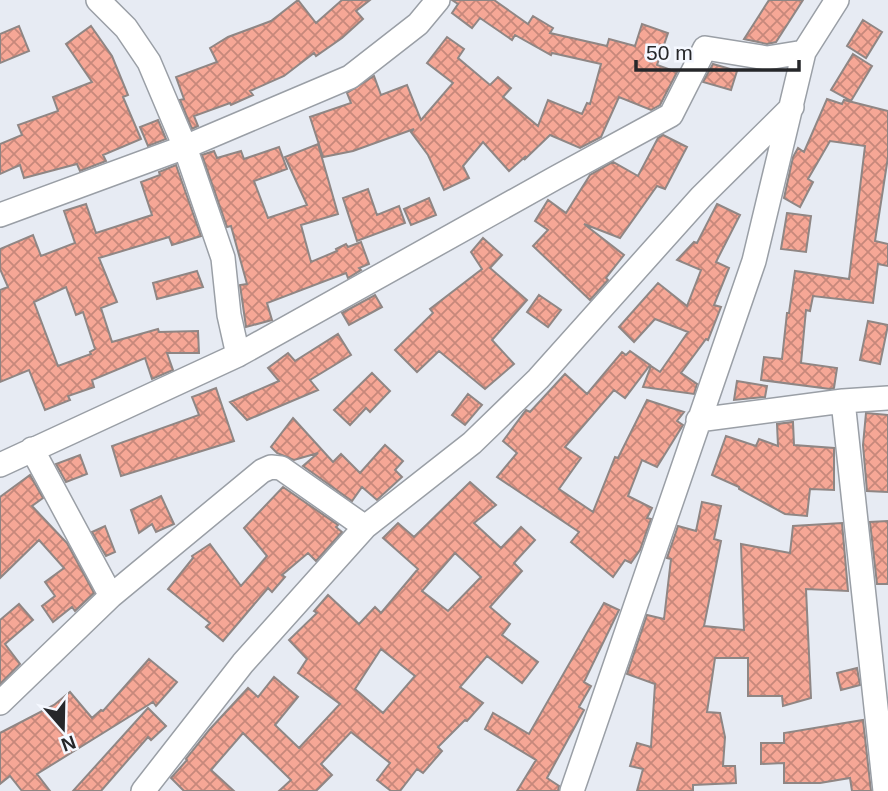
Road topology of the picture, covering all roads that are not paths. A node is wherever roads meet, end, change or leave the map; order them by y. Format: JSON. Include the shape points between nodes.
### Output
{"nodes":[{"id":1,"x":98,"y":0,"type":"edge"},
{"id":2,"x":438,"y":0,"type":"edge"},
{"id":3,"x":837,"y":0,"type":"edge"},
{"id":4,"x":804,"y":52,"type":"junction"},
{"id":5,"x":792,"y":107,"type":"junction"},
{"id":6,"x":185,"y":148,"type":"junction"},
{"id":7,"x":0,"y":215,"type":"edge"},
{"id":8,"x":238,"y":355,"type":"junction"},
{"id":9,"x":888,"y":398,"type":"edge"},
{"id":10,"x":843,"y":401,"type":"junction"},
{"id":11,"x":698,"y":420,"type":"junction"},
{"id":12,"x":32,"y":449,"type":"junction"},
{"id":13,"x":0,"y":465,"type":"edge"},
{"id":14,"x":365,"y":527,"type":"junction"},
{"id":15,"x":111,"y":596,"type":"junction"},
{"id":16,"x":0,"y":703,"type":"edge"},
{"id":17,"x":143,"y":791,"type":"edge"},
{"id":18,"x":572,"y":791,"type":"edge"},
{"id":19,"x":885,"y":791,"type":"edge"}],
"edges":[{"from":1,"to":6,"type":"street","via":[[126,28],[149,62]]},
{"from":2,"to":6,"type":"street","via":[[418,24],[351,76]]},
{"from":3,"to":4,"type":"street"},
{"from":4,"to":5,"type":"street"},
{"from":4,"to":8,"type":"street","via":[[767,58],[705,48],[671,115]]},
{"from":5,"to":11,"type":"street","via":[[754,261]]},
{"from":5,"to":14,"type":"street","via":[[701,197],[538,379],[472,443]]},
{"from":6,"to":7,"type":"street"},
{"from":6,"to":8,"type":"street","via":[[223,258]]},
{"from":8,"to":12,"type":"street"},
{"from":9,"to":10,"type":"street"},
{"from":10,"to":11,"type":"street"},
{"from":10,"to":19,"type":"street"},
{"from":11,"to":18,"type":"street"},
{"from":12,"to":13,"type":"street"},
{"from":12,"to":15,"type":"street"},
{"from":14,"to":15,"type":"street","via":[[281,468],[271,467]]},
{"from":14,"to":17,"type":"street","via":[[243,663]]},
{"from":15,"to":16,"type":"street"}]}
